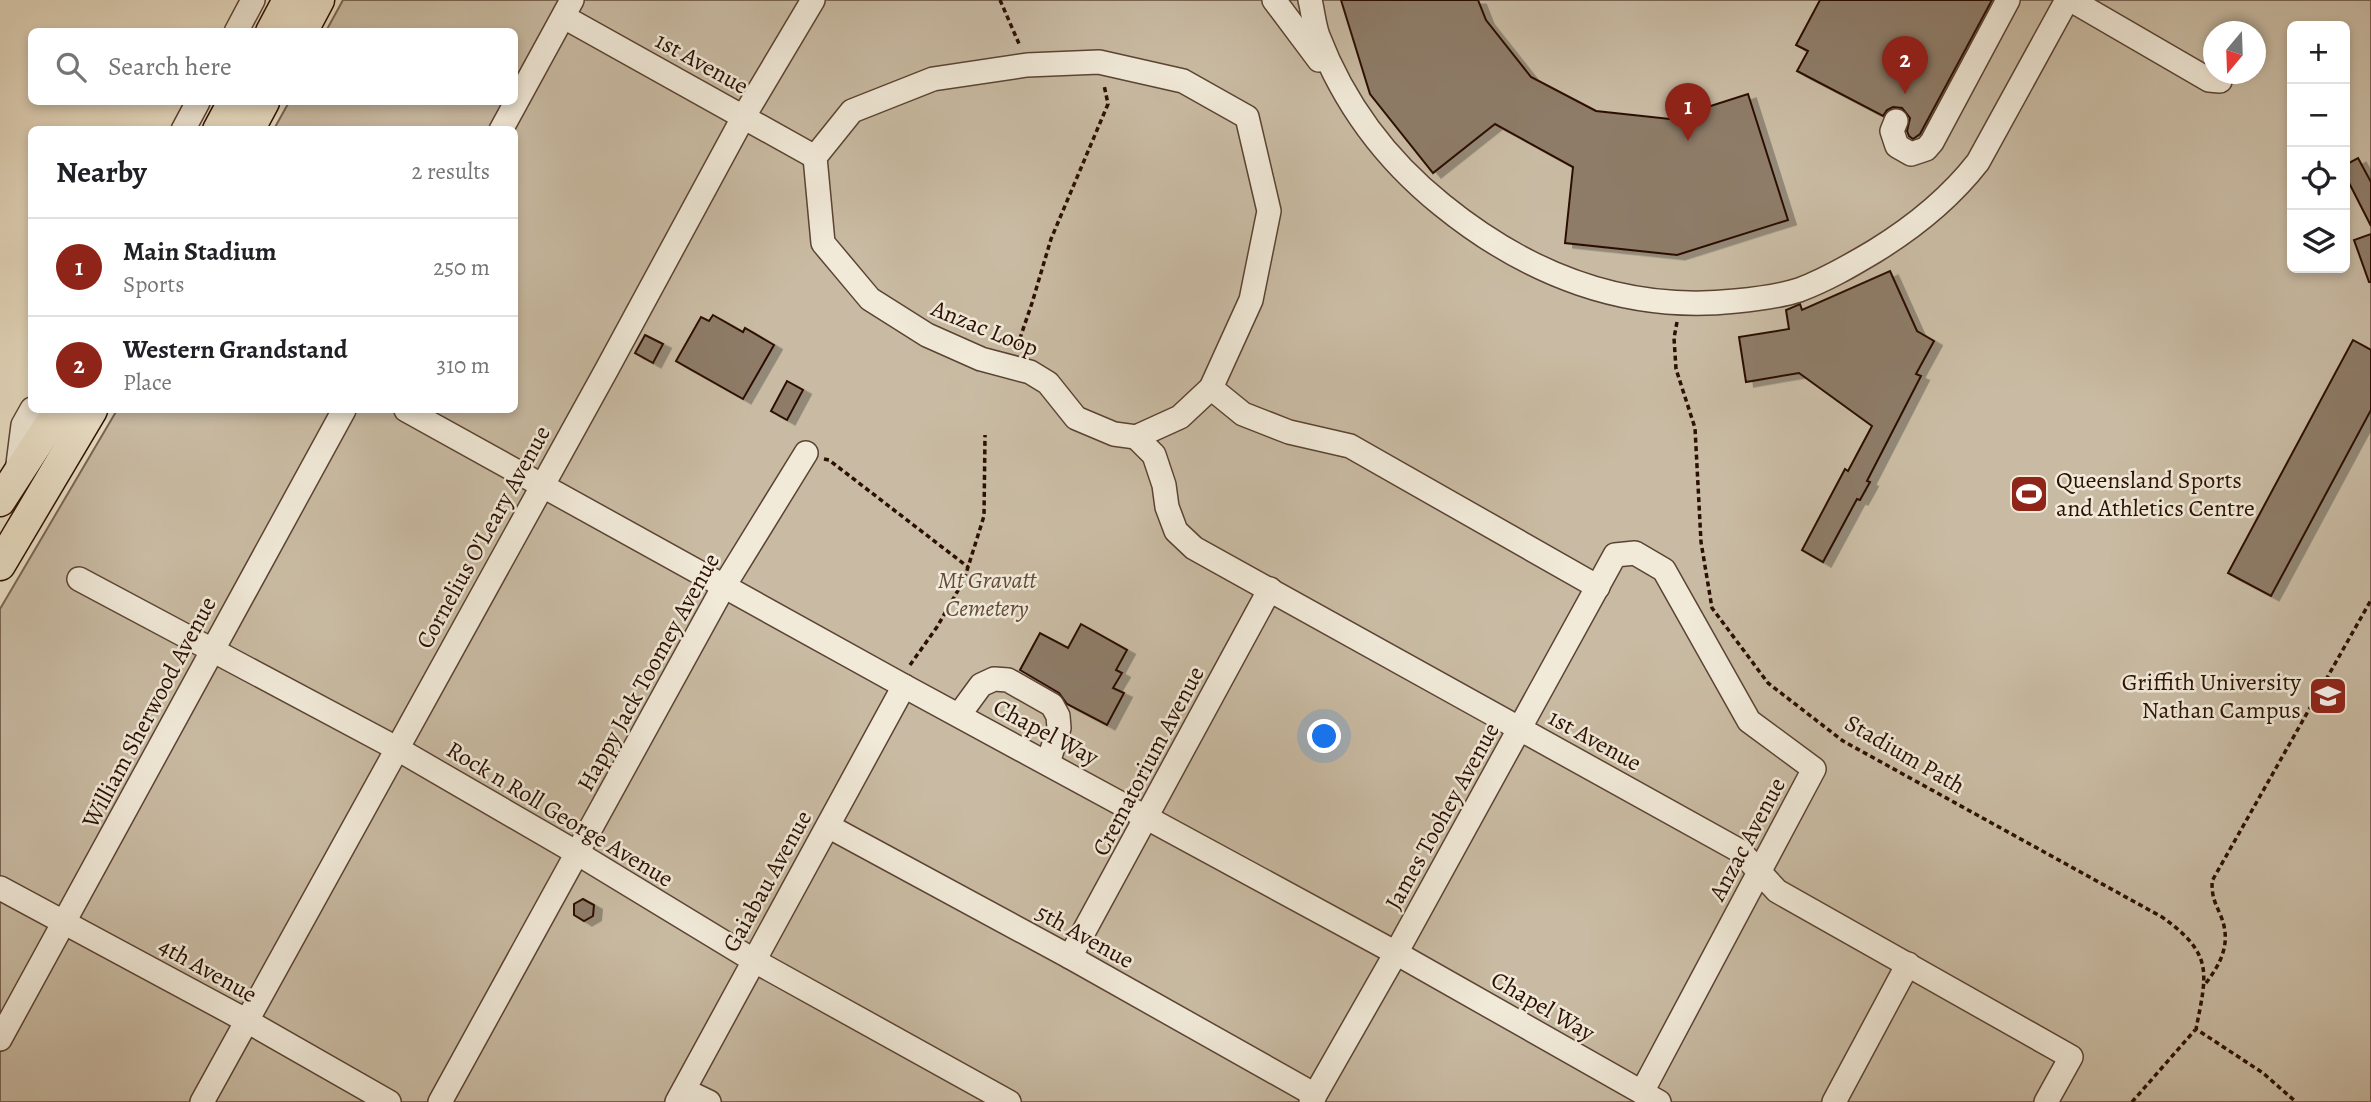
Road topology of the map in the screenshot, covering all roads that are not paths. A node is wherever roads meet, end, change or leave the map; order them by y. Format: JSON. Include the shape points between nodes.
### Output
{"nodes":[{"id":1,"x":253,"y":0,"type":"edge"},
{"id":2,"x":288,"y":0,"type":"edge"},
{"id":3,"x":319,"y":0,"type":"edge"},
{"id":4,"x":813,"y":0,"type":"edge"},
{"id":5,"x":1274,"y":0,"type":"edge"},
{"id":6,"x":1310,"y":0,"type":"edge"},
{"id":7,"x":2008,"y":0,"type":"edge"},
{"id":8,"x":2088,"y":0,"type":"edge"},
{"id":9,"x":2063,"y":2,"type":"edge"},
{"id":10,"x":568,"y":9,"type":"edge"},
{"id":11,"x":238,"y":28,"type":"edge"},
{"id":12,"x":273,"y":28,"type":"edge"},
{"id":13,"x":304,"y":28,"type":"edge"},
{"id":14,"x":2203,"y":67,"type":"edge"},
{"id":15,"x":2203,"y":77,"type":"edge"},
{"id":16,"x":1345,"y":93,"type":"junction"},
{"id":17,"x":518,"y":99,"type":"edge"},
{"id":18,"x":196,"y":105,"type":"edge"},
{"id":19,"x":231,"y":105,"type":"edge"},
{"id":20,"x":262,"y":105,"type":"edge"},
{"id":21,"x":515,"y":105,"type":"edge"},
{"id":22,"x":744,"y":116,"type":"junction"},
{"id":23,"x":1896,"y":121,"type":"dead end"},
{"id":24,"x":185,"y":126,"type":"edge"},
{"id":25,"x":220,"y":126,"type":"edge"},
{"id":26,"x":250,"y":126,"type":"edge"},
{"id":27,"x":503,"y":126,"type":"edge"},
{"id":28,"x":815,"y":157,"type":"junction"},
{"id":29,"x":1210,"y":388,"type":"junction"},
{"id":30,"x":30,"y":413,"type":"edge"},
{"id":31,"x":57,"y":413,"type":"edge"},
{"id":32,"x":90,"y":413,"type":"edge"},
{"id":33,"x":342,"y":413,"type":"edge"},
{"id":34,"x":411,"y":413,"type":"edge"},
{"id":35,"x":1136,"y":437,"type":"junction"},
{"id":36,"x":806,"y":453,"type":"road end"},
{"id":37,"x":16,"y":475,"type":"junction"},
{"id":38,"x":542,"y":485,"type":"junction"},
{"id":39,"x":0,"y":501,"type":"edge"},
{"id":40,"x":1615,"y":555,"type":"joint"},
{"id":41,"x":0,"y":565,"type":"edge"},
{"id":42,"x":79,"y":579,"type":"dead end"},
{"id":43,"x":724,"y":586,"type":"junction"},
{"id":44,"x":1598,"y":586,"type":"junction"},
{"id":45,"x":1270,"y":589,"type":"junction"},
{"id":46,"x":212,"y":650,"type":"junction"},
{"id":47,"x":905,"y":678,"type":"junction"},
{"id":48,"x":959,"y":715,"type":"junction"},
{"id":49,"x":1520,"y":728,"type":"junction"},
{"id":50,"x":396,"y":748,"type":"junction"},
{"id":51,"x":1048,"y":763,"type":"junction"},
{"id":52,"x":1148,"y":816,"type":"junction"},
{"id":53,"x":828,"y":826,"type":"junction"},
{"id":54,"x":578,"y":853,"type":"junction"},
{"id":55,"x":1759,"y":874,"type":"junction"},
{"id":56,"x":0,"y":888,"type":"edge"},
{"id":57,"x":65,"y":922,"type":"junction"},
{"id":58,"x":1396,"y":953,"type":"junction"},
{"id":59,"x":1070,"y":957,"type":"junction"},
{"id":60,"x":753,"y":960,"type":"junction"},
{"id":61,"x":1908,"y":964,"type":"junction"},
{"id":62,"x":247,"y":1021,"type":"junction"},
{"id":63,"x":0,"y":1039,"type":"edge"},
{"id":64,"x":680,"y":1096,"type":"edge"},
{"id":65,"x":1650,"y":1097,"type":"edge"},
{"id":66,"x":1313,"y":1098,"type":"edge"},
{"id":67,"x":202,"y":1102,"type":"edge"},
{"id":68,"x":389,"y":1102,"type":"edge"},
{"id":69,"x":440,"y":1102,"type":"edge"},
{"id":70,"x":709,"y":1102,"type":"edge"},
{"id":71,"x":1009,"y":1102,"type":"edge"},
{"id":72,"x":1834,"y":1102,"type":"edge"},
{"id":73,"x":2046,"y":1102,"type":"edge"}],
"edges":[{"from":1,"to":11,"type":"street"},
{"from":2,"to":12,"type":"main road"},
{"from":3,"to":13,"type":"main road"},
{"from":4,"to":22,"type":"street","name":"Cornelius O'Leary Avenue"},
{"from":5,"to":16,"type":"street"},
{"from":6,"to":16,"type":"street","via":[[1317,35]]},
{"from":7,"to":23,"type":"street","via":[[1933,142],[1911,154],[1897,146],[1892,131]]},
{"from":8,"to":14,"type":"street"},
{"from":9,"to":15,"type":"street","via":[[2078,4]]},
{"from":9,"to":16,"type":"street","via":[[1978,162],[1962,182],[1901,235],[1843,271],[1798,290],[1756,299],[1680,303],[1602,291],[1510,253],[1421,188],[1375,140]]},
{"from":10,"to":17,"type":"street"},
{"from":10,"to":22,"type":"street","name":"1st Avenue"},
{"from":18,"to":24,"type":"street"},
{"from":19,"to":25,"type":"main road"},
{"from":20,"to":26,"type":"main road"},
{"from":21,"to":27,"type":"street"},
{"from":22,"to":28,"type":"street","name":"1st Avenue"},
{"from":22,"to":38,"type":"street","name":"Cornelius O'Leary Avenue"},
{"from":28,"to":29,"type":"street","via":[[852,111],[933,79],[1027,65],[1099,62],[1183,81],[1247,117],[1269,211],[1251,300]]},
{"from":28,"to":35,"type":"street","name":"Anzac Loop","via":[[822,243],[870,299],[927,335],[981,359],[1030,372],[1048,383],[1076,418],[1114,434]]},
{"from":29,"to":35,"type":"street","via":[[1180,417]]},
{"from":29,"to":44,"type":"street","via":[[1243,414],[1289,432],[1350,446]]},
{"from":30,"to":37,"type":"street","via":[[23,425]]},
{"from":31,"to":37,"type":"main road"},
{"from":32,"to":41,"type":"main road"},
{"from":33,"to":46,"type":"street","name":"William Sherwood Avenue"},
{"from":34,"to":38,"type":"street","name":"Chapel Way"},
{"from":35,"to":45,"type":"street","name":"1st Avenue","via":[[1154,455],[1176,531],[1194,548]]},
{"from":36,"to":43,"type":"street","name":"Happy Jack Toomey Avenue"},
{"from":37,"to":39,"type":"main road"},
{"from":38,"to":43,"type":"street","name":"Chapel Way"},
{"from":38,"to":50,"type":"street","name":"Cornelius O'Leary Avenue"},
{"from":40,"to":44,"type":"street","name":"James Toohey Avenue"},
{"from":40,"to":55,"type":"street","name":"Anzac Avenue","via":[[1635,554],[1664,570],[1749,721],[1814,769]]},
{"from":42,"to":46,"type":"street","name":"Rock n Roll George Avenue"},
{"from":43,"to":47,"type":"street","name":"Chapel Way"},
{"from":43,"to":54,"type":"street","name":"Happy Jack Toomey Avenue"},
{"from":44,"to":49,"type":"street","name":"James Toohey Avenue"},
{"from":45,"to":49,"type":"street","name":"1st Avenue"},
{"from":45,"to":52,"type":"street","name":"Crematorium Avenue"},
{"from":46,"to":50,"type":"street","name":"Rock n Roll George Avenue"},
{"from":46,"to":57,"type":"street","name":"William Sherwood Avenue"},
{"from":47,"to":48,"type":"street","name":"Chapel Way"},
{"from":47,"to":53,"type":"street","name":"Gaiabau Avenue"},
{"from":48,"to":51,"type":"street","name":"Chapel Way"},
{"from":48,"to":51,"type":"street","via":[[981,685],[1008,680],[1052,705],[1058,716]]},
{"from":49,"to":55,"type":"street","name":"1st Avenue","via":[[1740,851]]},
{"from":49,"to":58,"type":"street","name":"James Toohey Avenue"},
{"from":50,"to":54,"type":"street","name":"Rock n Roll George Avenue"},
{"from":50,"to":62,"type":"street","name":"Cornelius O'Leary Avenue"},
{"from":51,"to":52,"type":"street","name":"Chapel Way"},
{"from":52,"to":58,"type":"street","name":"Chapel Way"},
{"from":52,"to":59,"type":"street","name":"Crematorium Avenue"},
{"from":53,"to":59,"type":"street","name":"5th Avenue"},
{"from":53,"to":60,"type":"street","name":"Gaiabau Avenue"},
{"from":54,"to":60,"type":"street","name":"Rock n Roll George Avenue"},
{"from":54,"to":69,"type":"street","name":"Happy Jack Toomey Avenue"},
{"from":55,"to":61,"type":"street","name":"1st Avenue","via":[[1777,891]]},
{"from":55,"to":65,"type":"street","name":"Anzac Avenue"},
{"from":56,"to":57,"type":"street","name":"4th Avenue"},
{"from":57,"to":62,"type":"street","name":"4th Avenue"},
{"from":57,"to":63,"type":"street","name":"William Sherwood Avenue"},
{"from":58,"to":65,"type":"street","name":"Chapel Way"},
{"from":58,"to":66,"type":"street","name":"James Toohey Avenue"},
{"from":59,"to":66,"type":"street","name":"5th Avenue"},
{"from":60,"to":64,"type":"street","name":"Gaiabau Avenue"},
{"from":60,"to":71,"type":"street","name":"Rock n Roll George Avenue"},
{"from":61,"to":72,"type":"street"},
{"from":61,"to":73,"type":"street","name":"1st Avenue","via":[[2071,1057]]},
{"from":62,"to":67,"type":"street","name":"Cornelius O'Leary Avenue"},
{"from":62,"to":68,"type":"street","name":"4th Avenue"},
{"from":64,"to":70,"type":"street"}]}
